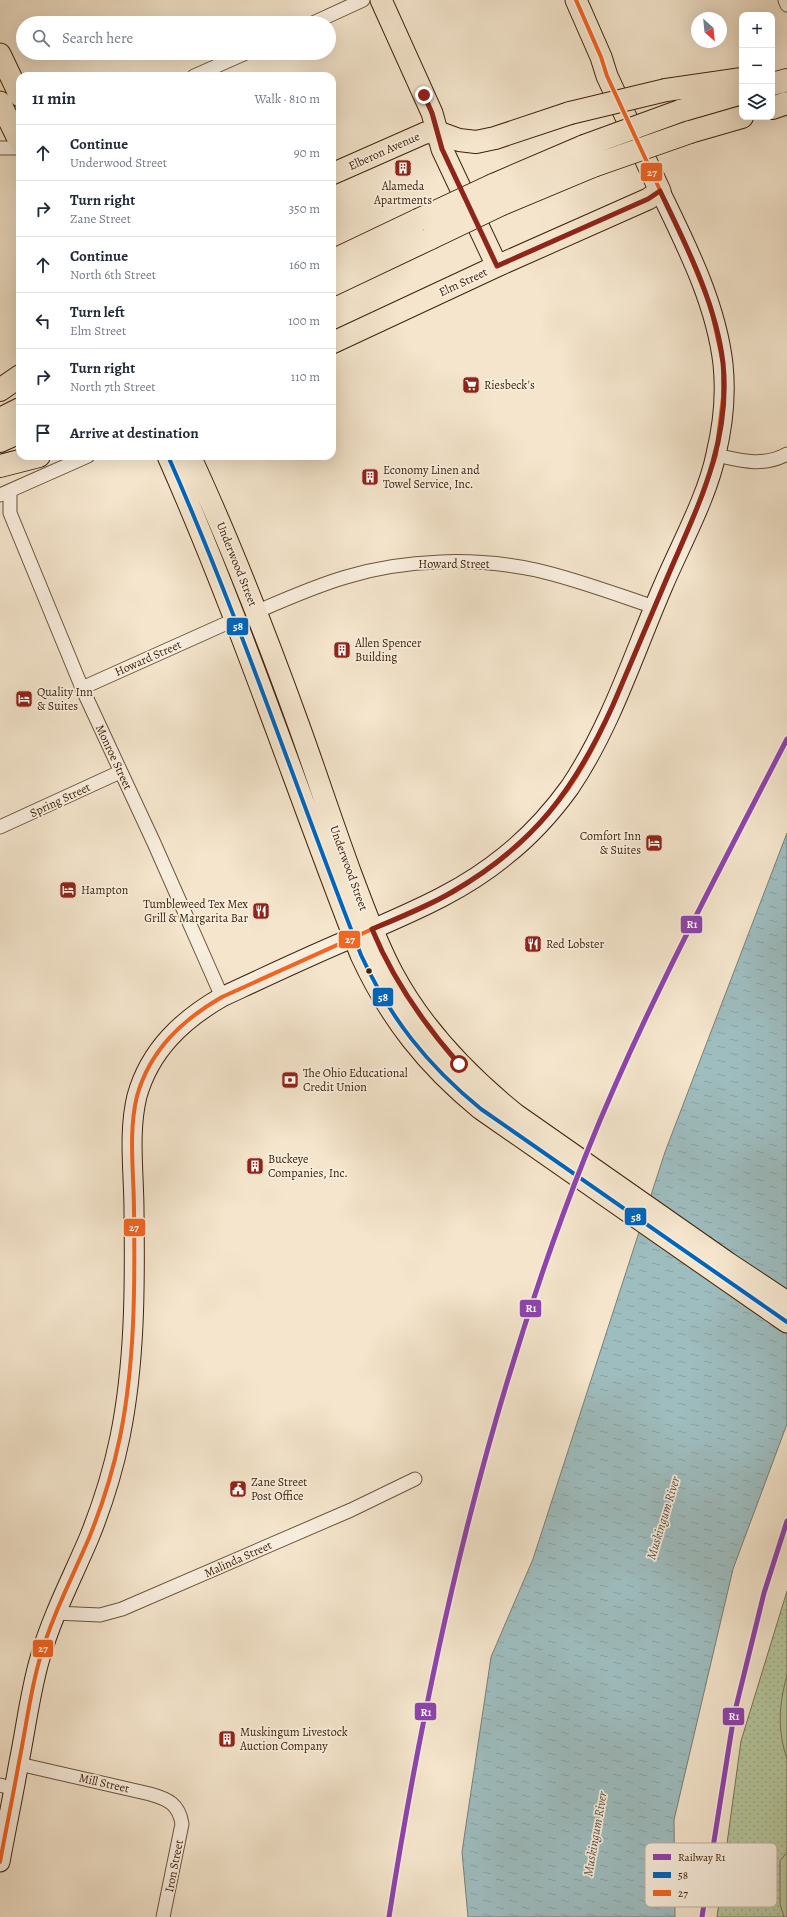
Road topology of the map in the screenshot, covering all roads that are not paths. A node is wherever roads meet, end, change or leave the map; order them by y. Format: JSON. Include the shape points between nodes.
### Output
{"nodes":[{"id":1,"x":363,"y":0,"type":"edge"},
{"id":2,"x":381,"y":0,"type":"edge"},
{"id":3,"x":576,"y":0,"type":"edge"},
{"id":4,"x":785,"y":0,"type":"edge"},
{"id":5,"x":787,"y":5,"type":"edge"},
{"id":6,"x":329,"y":16,"type":"edge"},
{"id":7,"x":0,"y":54,"type":"edge"},
{"id":8,"x":230,"y":60,"type":"edge"},
{"id":9,"x":203,"y":72,"type":"edge"},
{"id":10,"x":775,"y":75,"type":"edge"},
{"id":11,"x":787,"y":76,"type":"edge"},
{"id":12,"x":739,"y":79,"type":"edge"},
{"id":13,"x":787,"y":80,"type":"edge"},
{"id":14,"x":775,"y":83,"type":"edge"},
{"id":15,"x":16,"y":88,"type":"edge"},
{"id":16,"x":739,"y":94,"type":"edge"},
{"id":17,"x":0,"y":102,"type":"edge"},
{"id":18,"x":787,"y":103,"type":"edge"},
{"id":19,"x":775,"y":107,"type":"edge"},
{"id":20,"x":739,"y":117,"type":"edge"},
{"id":21,"x":438,"y":132,"type":"junction"},
{"id":22,"x":16,"y":135,"type":"edge"},
{"id":23,"x":0,"y":148,"type":"edge"},
{"id":24,"x":16,"y":148,"type":"edge"},
{"id":25,"x":336,"y":172,"type":"edge"},
{"id":26,"x":660,"y":191,"type":"junction"},
{"id":27,"x":336,"y":259,"type":"edge"},
{"id":28,"x":497,"y":266,"type":"junction"},
{"id":29,"x":336,"y":283,"type":"edge"},
{"id":30,"x":336,"y":341,"type":"edge"},
{"id":31,"x":16,"y":379,"type":"edge"},
{"id":32,"x":0,"y":390,"type":"edge"},
{"id":33,"x":16,"y":411,"type":"edge"},
{"id":34,"x":0,"y":419,"type":"edge"},
{"id":35,"x":16,"y":434,"type":"edge"},
{"id":36,"x":0,"y":441,"type":"edge"},
{"id":37,"x":787,"y":454,"type":"edge"},
{"id":38,"x":716,"y":455,"type":"junction"},
{"id":39,"x":23,"y":460,"type":"edge"},
{"id":40,"x":79,"y":460,"type":"edge"},
{"id":41,"x":170,"y":460,"type":"edge"},
{"id":42,"x":192,"y":460,"type":"edge"},
{"id":43,"x":0,"y":466,"type":"edge"},
{"id":44,"x":5,"y":493,"type":"edge"},
{"id":45,"x":654,"y":607,"type":"junction"},
{"id":46,"x":256,"y":612,"type":"junction"},
{"id":47,"x":236,"y":619,"type":"junction"},
{"id":48,"x":82,"y":688,"type":"junction"},
{"id":49,"x":120,"y":772,"type":"junction"},
{"id":50,"x":0,"y":827,"type":"edge"},
{"id":51,"x":363,"y":933,"type":"junction"},
{"id":52,"x":222,"y":997,"type":"junction"},
{"id":53,"x":724,"y":1270,"type":"junction"},
{"id":54,"x":787,"y":1302,"type":"edge"},
{"id":55,"x":787,"y":1322,"type":"edge"},
{"id":56,"x":415,"y":1479,"type":"dead end"},
{"id":57,"x":55,"y":1613,"type":"junction"},
{"id":58,"x":19,"y":1764,"type":"junction"},
{"id":59,"x":7,"y":1787,"type":"edge"},
{"id":60,"x":180,"y":1815,"type":"joint"},
{"id":61,"x":0,"y":1862,"type":"edge"},
{"id":62,"x":163,"y":1917,"type":"edge"}],
"edges":[{"from":1,"to":6,"type":"street"},
{"from":2,"to":21,"type":"main road","via":[[432,113]]},
{"from":3,"to":26,"type":"main road","via":[[607,76]]},
{"from":4,"to":5,"type":"street"},
{"from":7,"to":15,"type":"main road"},
{"from":8,"to":9,"type":"street"},
{"from":10,"to":11,"type":"highway"},
{"from":12,"to":21,"type":"highway","bridge":true,"via":[[666,90],[570,113],[476,142],[459,140]]},
{"from":13,"to":14,"type":"highway"},
{"from":16,"to":27,"type":"highway","bridge":true,"via":[[680,111],[584,146],[493,185]]},
{"from":17,"to":22,"type":"main road"},
{"from":18,"to":19,"type":"highway"},
{"from":20,"to":29,"type":"highway","bridge":true,"via":[[593,166],[502,204]]},
{"from":21,"to":25,"type":"main road","name":"Elberon Avenue","via":[[425,133]]},
{"from":21,"to":28,"type":"main road","via":[[444,154]]},
{"from":23,"to":24,"type":"street"},
{"from":26,"to":28,"type":"main road","name":"Elm Street","via":[[605,219]]},
{"from":26,"to":38,"type":"main road","via":[[710,305],[721,356],[724,397]]},
{"from":28,"to":30,"type":"main road","name":"Elm Street"},
{"from":31,"to":32,"type":"highway"},
{"from":33,"to":34,"type":"highway"},
{"from":35,"to":36,"type":"highway"},
{"from":37,"to":38,"type":"street","via":[[765,463],[750,463]]},
{"from":38,"to":45,"type":"main road","via":[[703,494]]},
{"from":39,"to":43,"type":"highway"},
{"from":40,"to":44,"type":"street"},
{"from":41,"to":47,"type":"main road","name":"Underwood Street"},
{"from":42,"to":46,"type":"main road","name":"Underwood Street","via":[[218,515]]},
{"from":44,"to":48,"type":"street","name":"Monroe Street","via":[[10,512]]},
{"from":45,"to":46,"type":"street","name":"Howard Street","via":[[536,570],[454,562],[379,569],[306,591]]},
{"from":45,"to":51,"type":"main road","via":[[599,736],[551,811],[512,850],[484,873],[438,900]]},
{"from":46,"to":51,"type":"main road","name":"Underwood Street"},
{"from":47,"to":48,"type":"street","name":"Howard Street"},
{"from":47,"to":51,"type":"main road","name":"Underwood Street"},
{"from":48,"to":49,"type":"street","name":"Monroe Street"},
{"from":49,"to":50,"type":"street","name":"Spring Street"},
{"from":49,"to":52,"type":"street","name":"Monroe Street"},
{"from":51,"to":52,"type":"main road"},
{"from":51,"to":53,"type":"main road","name":"Underwood Street","via":[[373,982],[408,1036],[453,1086],[512,1122]]},
{"from":52,"to":57,"type":"main road","via":[[186,1020],[166,1040],[151,1063],[137,1097],[132,1143],[135,1290],[128,1379],[120,1436],[106,1492],[89,1538]]},
{"from":53,"to":54,"type":"main road"},
{"from":53,"to":55,"type":"main road"},
{"from":56,"to":57,"type":"street","name":"Malinda Street","via":[[351,1510],[122,1609],[100,1615]]},
{"from":57,"to":58,"type":"main road","via":[[39,1659]]},
{"from":58,"to":59,"type":"main road"},
{"from":58,"to":60,"type":"street","name":"Mill Street","via":[[164,1797],[175,1804]]},
{"from":59,"to":61,"type":"main road"},
{"from":60,"to":62,"type":"street","name":"Iron Street","via":[[182,1824]]}]}
